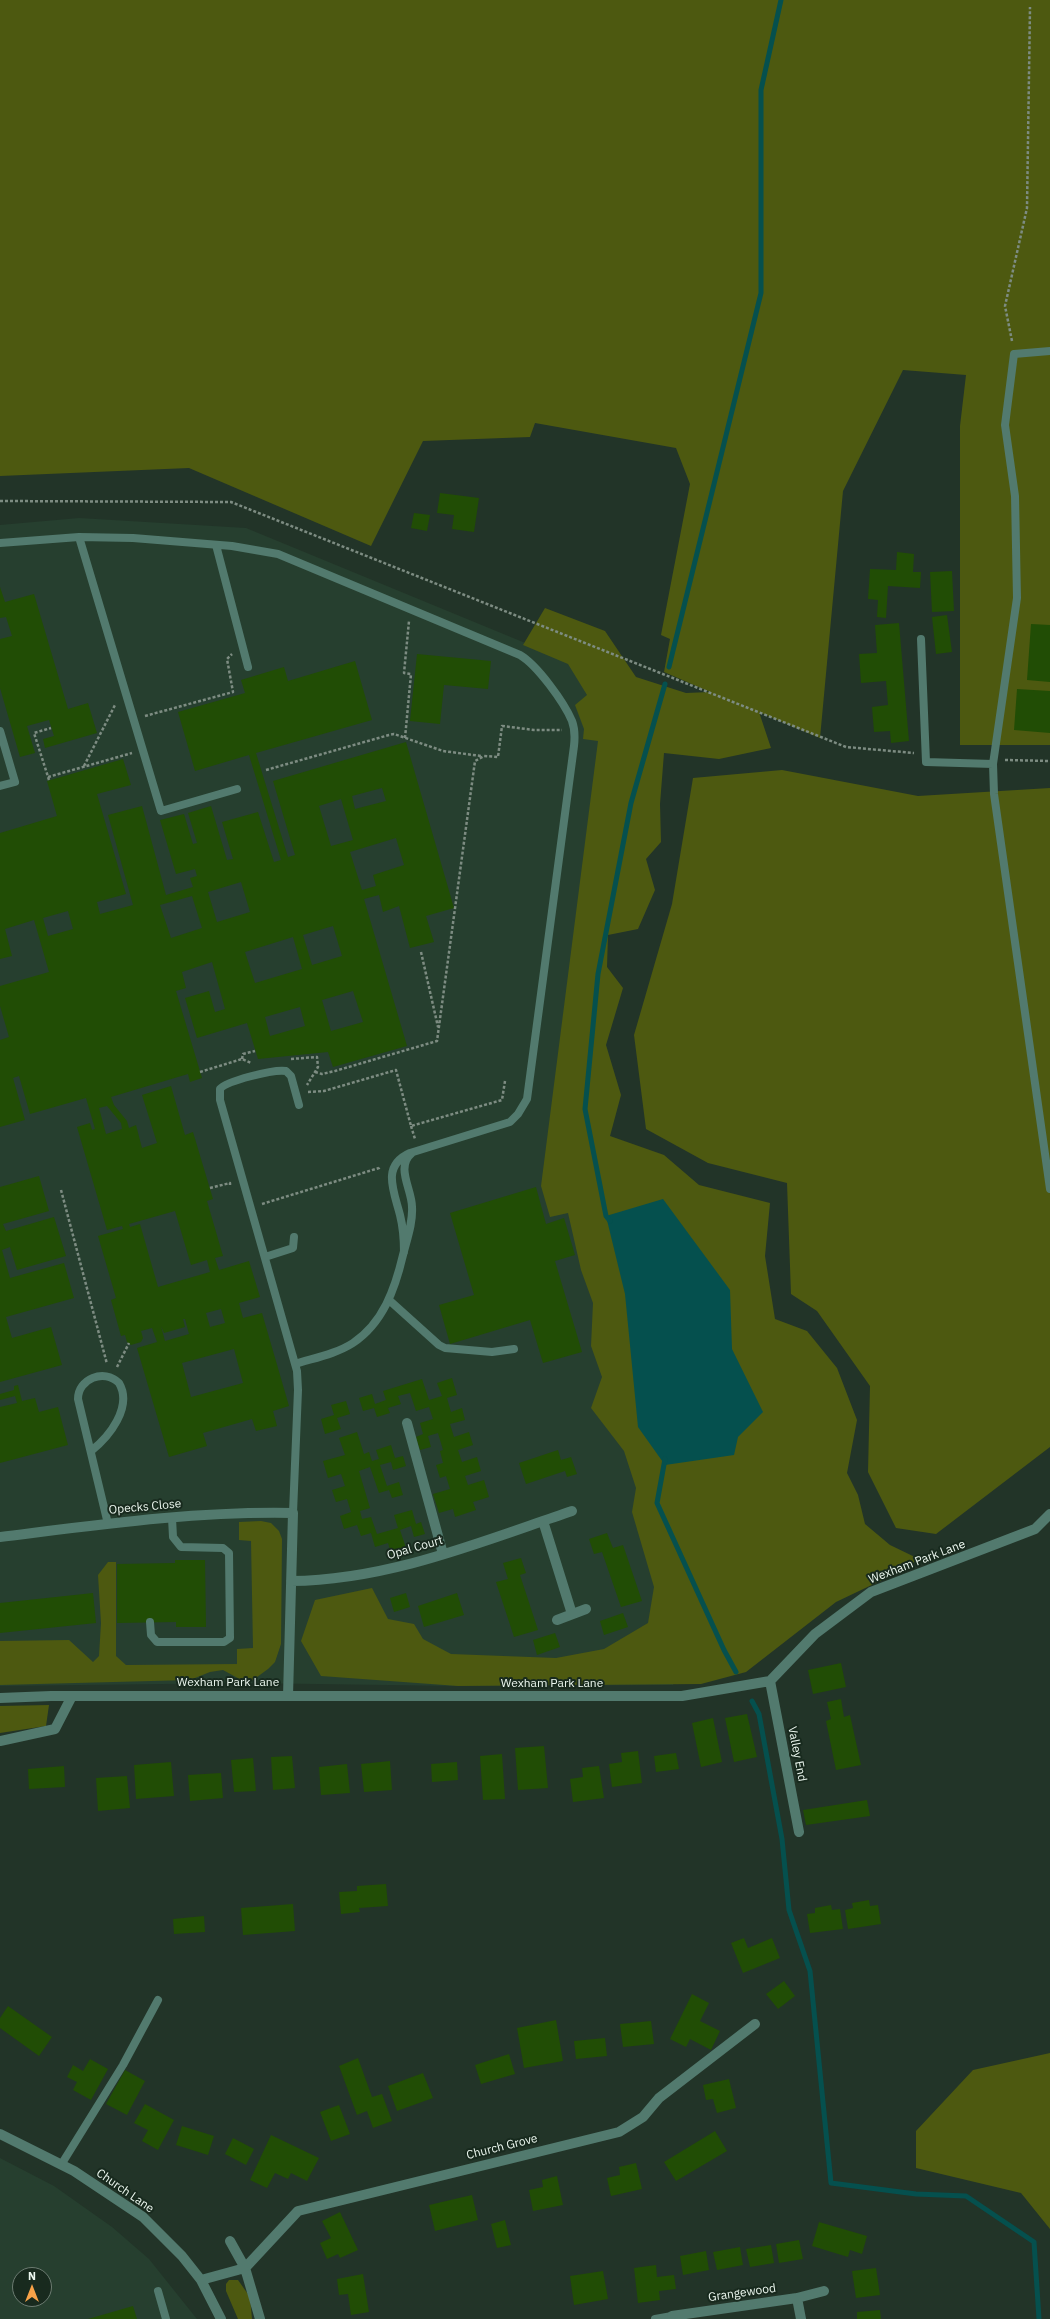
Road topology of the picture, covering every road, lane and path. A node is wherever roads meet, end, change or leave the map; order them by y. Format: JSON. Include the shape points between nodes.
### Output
{"nodes":[{"id":1,"x":1030,"y":7,"type":"dead end"},
{"id":2,"x":1050,"y":351,"type":"edge"},
{"id":3,"x":1014,"y":354,"type":"junction"},
{"id":4,"x":0,"y":501,"type":"edge"},
{"id":5,"x":79,"y":537,"type":"junction"},
{"id":6,"x":0,"y":543,"type":"edge"},
{"id":7,"x":216,"y":545,"type":"junction"},
{"id":8,"x":410,"y":609,"type":"junction"},
{"id":9,"x":921,"y":640,"type":"dead end"},
{"id":10,"x":244,"y":649,"type":"junction"},
{"id":11,"x":248,"y":667,"type":"dead end"},
{"id":12,"x":128,"y":701,"type":"junction"},
{"id":13,"x":133,"y":720,"type":"junction"},
{"id":14,"x":51,"y":728,"type":"dead end"},
{"id":15,"x":574,"y":729,"type":"junction"},
{"id":16,"x":0,"y":731,"type":"edge"},
{"id":17,"x":405,"y":738,"type":"junction"},
{"id":18,"x":143,"y":750,"type":"junction"},
{"id":19,"x":925,"y":754,"type":"junction"},
{"id":20,"x":484,"y":756,"type":"junction"},
{"id":21,"x":1050,"y":761,"type":"edge"},
{"id":22,"x":993,"y":762,"type":"junction"},
{"id":23,"x":84,"y":767,"type":"junction"},
{"id":24,"x":266,"y":770,"type":"dead end"},
{"id":25,"x":0,"y":786,"type":"edge"},
{"id":26,"x":237,"y":789,"type":"dead end"},
{"id":27,"x":421,"y":952,"type":"dead end"},
{"id":28,"x":439,"y":1030,"type":"junction"},
{"id":29,"x":255,"y":1051,"type":"dead end"},
{"id":30,"x":242,"y":1059,"type":"junction"},
{"id":31,"x":288,"y":1060,"type":"dead end"},
{"id":32,"x":253,"y":1063,"type":"dead end"},
{"id":33,"x":200,"y":1072,"type":"dead end"},
{"id":34,"x":315,"y":1072,"type":"junction"},
{"id":35,"x":505,"y":1081,"type":"dead end"},
{"id":36,"x":299,"y":1105,"type":"dead end"},
{"id":37,"x":415,"y":1138,"type":"dead end"},
{"id":38,"x":408,"y":1141,"type":"dead end"},
{"id":39,"x":415,"y":1151,"type":"junction"},
{"id":40,"x":380,"y":1165,"type":"dead end"},
{"id":41,"x":210,"y":1188,"type":"dead end"},
{"id":42,"x":1050,"y":1189,"type":"edge"},
{"id":43,"x":61,"y":1190,"type":"dead end"},
{"id":44,"x":232,"y":1190,"type":"dead end"},
{"id":45,"x":251,"y":1208,"type":"junction"},
{"id":46,"x":294,"y":1237,"type":"dead end"},
{"id":47,"x":404,"y":1252,"type":"junction"},
{"id":48,"x":265,"y":1257,"type":"junction"},
{"id":49,"x":389,"y":1300,"type":"junction"},
{"id":50,"x":129,"y":1343,"type":"dead end"},
{"id":51,"x":514,"y":1349,"type":"dead end"},
{"id":52,"x":295,"y":1364,"type":"junction"},
{"id":53,"x":111,"y":1378,"type":"junction"},
{"id":54,"x":407,"y":1423,"type":"dead end"},
{"id":55,"x":91,"y":1451,"type":"junction"},
{"id":56,"x":572,"y":1511,"type":"dead end"},
{"id":57,"x":294,"y":1513,"type":"junction"},
{"id":58,"x":1050,"y":1514,"type":"edge"},
{"id":59,"x":172,"y":1518,"type":"junction"},
{"id":60,"x":543,"y":1521,"type":"junction"},
{"id":61,"x":108,"y":1524,"type":"junction"},
{"id":62,"x":0,"y":1537,"type":"edge"},
{"id":63,"x":443,"y":1554,"type":"junction"},
{"id":64,"x":291,"y":1581,"type":"junction"},
{"id":65,"x":586,"y":1609,"type":"dead end"},
{"id":66,"x":572,"y":1614,"type":"junction"},
{"id":67,"x":557,"y":1620,"type":"dead end"},
{"id":68,"x":150,"y":1622,"type":"dead end"},
{"id":69,"x":770,"y":1681,"type":"junction"},
{"id":70,"x":72,"y":1696,"type":"junction"},
{"id":71,"x":288,"y":1696,"type":"junction"},
{"id":72,"x":0,"y":1698,"type":"edge"},
{"id":73,"x":0,"y":1741,"type":"edge"},
{"id":74,"x":799,"y":1832,"type":"dead end"},
{"id":75,"x":158,"y":2000,"type":"dead end"},
{"id":76,"x":754,"y":2024,"type":"dead end"},
{"id":77,"x":0,"y":2134,"type":"edge"},
{"id":78,"x":61,"y":2165,"type":"junction"},
{"id":79,"x":230,"y":2241,"type":"dead end"},
{"id":80,"x":245,"y":2268,"type":"junction"},
{"id":81,"x":201,"y":2280,"type":"junction"},
{"id":82,"x":158,"y":2291,"type":"dead end"},
{"id":83,"x":824,"y":2291,"type":"dead end"},
{"id":84,"x":796,"y":2298,"type":"junction"},
{"id":85,"x":672,"y":2316,"type":"joint"},
{"id":86,"x":693,"y":2316,"type":"edge"},
{"id":87,"x":166,"y":2319,"type":"edge"},
{"id":88,"x":221,"y":2319,"type":"edge"},
{"id":89,"x":260,"y":2319,"type":"edge"},
{"id":90,"x":655,"y":2319,"type":"edge"},
{"id":91,"x":801,"y":2319,"type":"edge"}],
"edges":[{"from":1,"to":3,"type":"path","via":[[1027,208],[1005,306]]},
{"from":2,"to":3,"type":"lane"},
{"from":3,"to":22,"type":"lane","via":[[1005,425],[1015,496],[1017,598]]},
{"from":4,"to":19,"type":"path","via":[[231,502],[846,747]]},
{"from":5,"to":6,"type":"lane"},
{"from":5,"to":7,"type":"lane","via":[[133,538]]},
{"from":5,"to":12,"type":"lane"},
{"from":7,"to":8,"type":"lane","via":[[278,554]]},
{"from":7,"to":10,"type":"lane"},
{"from":8,"to":15,"type":"lane","via":[[528,660],[567,712]]},
{"from":8,"to":17,"type":"path","via":[[404,673],[411,674]]},
{"from":9,"to":19,"type":"lane"},
{"from":10,"to":11,"type":"lane"},
{"from":10,"to":13,"type":"path","via":[[229,655],[227,659],[233,692]]},
{"from":12,"to":13,"type":"lane"},
{"from":12,"to":23,"type":"path","via":[[116,704]]},
{"from":13,"to":18,"type":"lane"},
{"from":14,"to":23,"type":"path","via":[[34,733],[48,778]]},
{"from":15,"to":20,"type":"path","via":[[547,730],[502,726],[498,756]]},
{"from":15,"to":39,"type":"lane","via":[[574,746],[527,1099],[510,1122]]},
{"from":16,"to":25,"type":"lane","via":[[15,782]]},
{"from":17,"to":20,"type":"path","via":[[443,751]]},
{"from":17,"to":24,"type":"path","via":[[394,734],[381,736]]},
{"from":18,"to":23,"type":"path"},
{"from":18,"to":26,"type":"lane","via":[[161,810]]},
{"from":19,"to":22,"type":"lane","via":[[926,762]]},
{"from":20,"to":28,"type":"path","via":[[477,758],[474,763]]},
{"from":21,"to":22,"type":"path"},
{"from":22,"to":42,"type":"lane","via":[[994,794]]},
{"from":27,"to":28,"type":"path"},
{"from":28,"to":34,"type":"path","via":[[438,1041],[335,1071],[322,1074]]},
{"from":29,"to":30,"type":"path","via":[[243,1054]]},
{"from":30,"to":32,"type":"path"},
{"from":30,"to":33,"type":"path"},
{"from":31,"to":34,"type":"path","via":[[317,1057],[318,1068]]},
{"from":34,"to":35,"type":"path","via":[[304,1090],[306,1092],[324,1092],[396,1070],[411,1126],[502,1100]]},
{"from":36,"to":45,"type":"lane","via":[[291,1076],[286,1071],[229,1083],[220,1089],[220,1100]]},
{"from":37,"to":38,"type":"path"},
{"from":39,"to":47,"type":"lane","via":[[405,1162],[404,1172],[412,1201],[412,1214]]},
{"from":39,"to":47,"type":"lane","via":[[399,1159],[392,1168],[391,1175],[403,1227]]},
{"from":40,"to":45,"type":"path","via":[[379,1168]]},
{"from":41,"to":44,"type":"path","via":[[230,1183]]},
{"from":43,"to":53,"type":"path"},
{"from":45,"to":48,"type":"lane"},
{"from":46,"to":48,"type":"lane","via":[[293,1248]]},
{"from":47,"to":49,"type":"lane"},
{"from":48,"to":52,"type":"lane"},
{"from":49,"to":51,"type":"lane","via":[[445,1348],[492,1352]]},
{"from":49,"to":52,"type":"lane","via":[[370,1327],[352,1343],[323,1356]]},
{"from":50,"to":53,"type":"path"},
{"from":52,"to":57,"type":"lane","via":[[298,1390]]},
{"from":53,"to":55,"type":"lane","via":[[122,1388],[122,1408],[109,1434]]},
{"from":53,"to":55,"type":"lane","via":[[90,1378],[79,1391],[78,1399]]},
{"from":54,"to":63,"type":"street"},
{"from":55,"to":61,"type":"lane"},
{"from":56,"to":60,"type":"street","name":"Opal Court"},
{"from":57,"to":59,"type":"street","name":"Opecks Close","via":[[250,1512]]},
{"from":57,"to":64,"type":"street"},
{"from":58,"to":69,"type":"street","name":"Wexham Park Lane","via":[[1035,1529],[871,1592],[815,1634]]},
{"from":59,"to":61,"type":"street","name":"Opecks Close"},
{"from":59,"to":68,"type":"lane","via":[[173,1537],[181,1547],[223,1548],[229,1553],[230,1638],[224,1642],[157,1642],[150,1635]]},
{"from":60,"to":63,"type":"street","name":"Opal Court"},
{"from":60,"to":66,"type":"street"},
{"from":61,"to":62,"type":"street","name":"Opecks Close"},
{"from":63,"to":64,"type":"street","name":"Opal Court","via":[[377,1573],[324,1581]]},
{"from":64,"to":71,"type":"street"},
{"from":65,"to":66,"type":"street"},
{"from":66,"to":67,"type":"street"},
{"from":69,"to":71,"type":"street","name":"Wexham Park Lane","via":[[682,1696]]},
{"from":69,"to":74,"type":"street","name":"Valley End"},
{"from":70,"to":71,"type":"street","name":"Wexham Park Lane"},
{"from":70,"to":72,"type":"street","name":"Wexham Park Lane"},
{"from":70,"to":73,"type":"street","via":[[55,1729]]},
{"from":75,"to":78,"type":"lane","via":[[123,2065]]},
{"from":76,"to":80,"type":"street","name":"Church Grove","via":[[659,2098],[643,2117],[619,2132],[298,2211]]},
{"from":77,"to":78,"type":"street","name":"Church Lane"},
{"from":78,"to":81,"type":"street","name":"Church Lane","via":[[144,2217],[182,2256]]},
{"from":79,"to":80,"type":"street"},
{"from":80,"to":81,"type":"street"},
{"from":80,"to":89,"type":"street"},
{"from":81,"to":88,"type":"street","name":"Church Lane"},
{"from":82,"to":87,"type":"lane"},
{"from":83,"to":84,"type":"street","name":"Grangewood"},
{"from":84,"to":86,"type":"street","name":"Grangewood"},
{"from":84,"to":91,"type":"street"},
{"from":85,"to":86,"type":"street","name":"Grangewood"},
{"from":85,"to":90,"type":"lane"}]}
